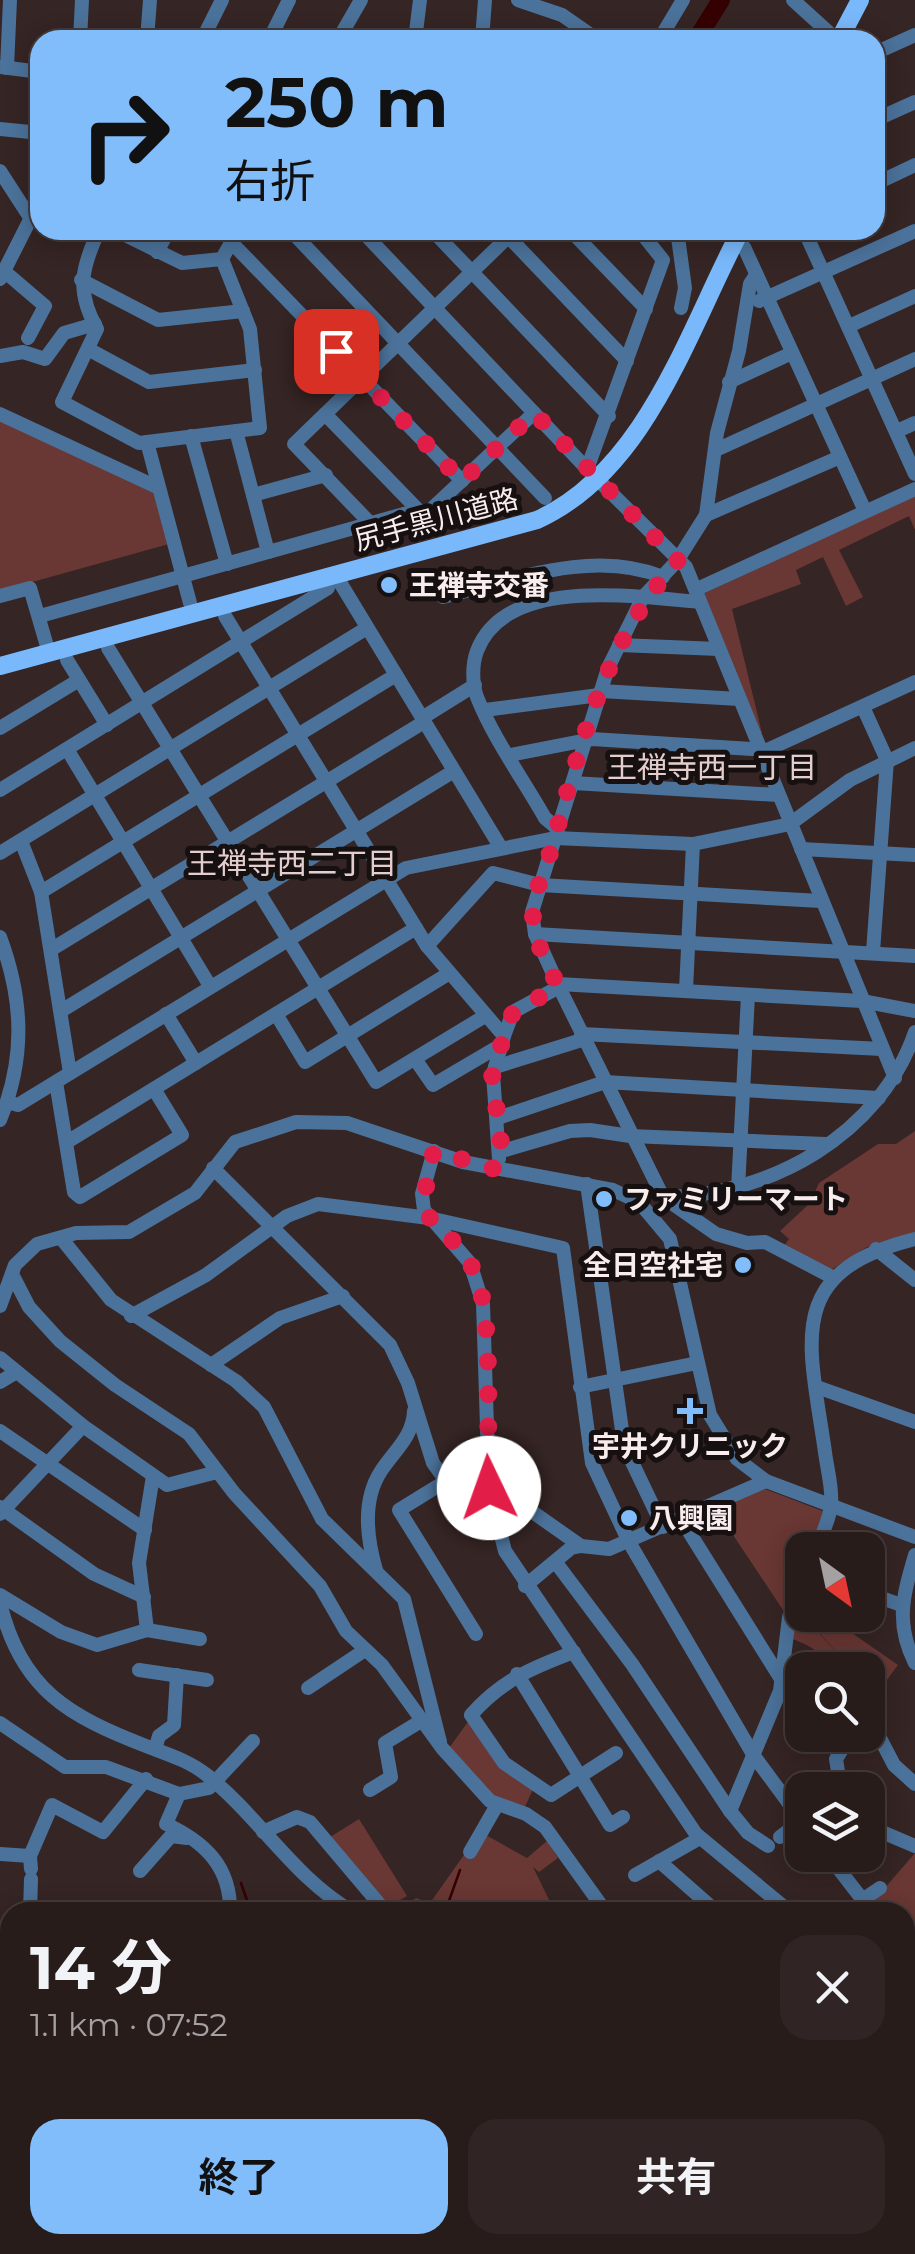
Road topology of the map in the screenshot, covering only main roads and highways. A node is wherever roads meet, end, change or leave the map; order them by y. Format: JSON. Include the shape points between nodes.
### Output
{"nodes":[{"id":1,"x":860,"y":0,"type":"edge"},
{"id":2,"x":836,"y":30,"type":"edge"},
{"id":3,"x":742,"y":240,"type":"edge"},
{"id":4,"x":0,"y":666,"type":"edge"}],
"edges":[{"from":1,"to":2,"type":"main road"},
{"from":3,"to":4,"type":"main road","name":"尻手黒川道路","via":[[637,430],[593,474],[584,494],[537,520],[58,656]]}]}
